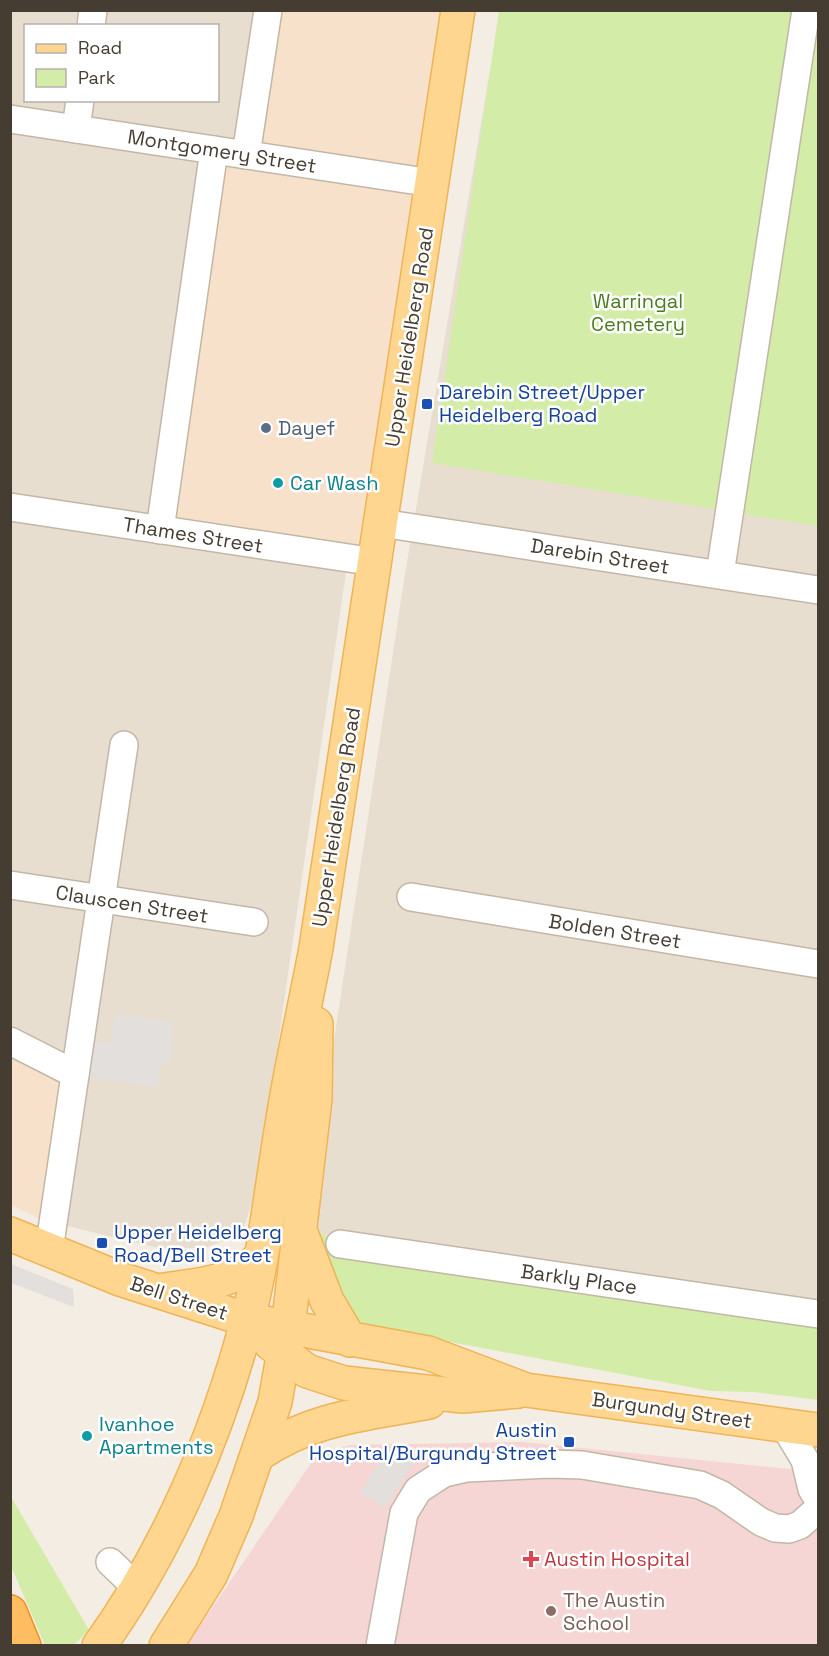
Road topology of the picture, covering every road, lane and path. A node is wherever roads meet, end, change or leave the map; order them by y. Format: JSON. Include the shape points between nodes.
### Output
{"nodes":[{"id":1,"x":268,"y":10,"type":"edge"},
{"id":2,"x":458,"y":10,"type":"edge"},
{"id":3,"x":806,"y":10,"type":"edge"},
{"id":4,"x":80,"y":102,"type":"edge"},
{"id":5,"x":10,"y":119,"type":"edge"},
{"id":6,"x":76,"y":129,"type":"junction"},
{"id":7,"x":214,"y":150,"type":"junction"},
{"id":8,"x":246,"y":155,"type":"junction"},
{"id":9,"x":432,"y":183,"type":"junction"},
{"id":10,"x":10,"y":507,"type":"edge"},
{"id":11,"x":381,"y":523,"type":"junction"},
{"id":12,"x":160,"y":530,"type":"junction"},
{"id":13,"x":375,"y":562,"type":"junction"},
{"id":14,"x":720,"y":574,"type":"junction"},
{"id":15,"x":819,"y":590,"type":"edge"},
{"id":16,"x":124,"y":745,"type":"dead end"},
{"id":17,"x":10,"y":885,"type":"edge"},
{"id":18,"x":411,"y":897,"type":"dead end"},
{"id":19,"x":102,"y":899,"type":"junction"},
{"id":20,"x":254,"y":922,"type":"dead end"},
{"id":21,"x":316,"y":948,"type":"junction"},
{"id":22,"x":819,"y":964,"type":"edge"},
{"id":23,"x":10,"y":1041,"type":"edge"},
{"id":24,"x":75,"y":1074,"type":"junction"},
{"id":25,"x":298,"y":1226,"type":"junction"},
{"id":26,"x":10,"y":1234,"type":"edge"},
{"id":27,"x":340,"y":1244,"type":"dead end"},
{"id":28,"x":49,"y":1250,"type":"junction"},
{"id":29,"x":261,"y":1258,"type":"junction"},
{"id":30,"x":156,"y":1292,"type":"junction"},
{"id":31,"x":819,"y":1314,"type":"edge"},
{"id":32,"x":247,"y":1321,"type":"junction"},
{"id":33,"x":350,"y":1340,"type":"junction"},
{"id":34,"x":286,"y":1342,"type":"junction"},
{"id":35,"x":526,"y":1390,"type":"junction"},
{"id":36,"x":463,"y":1396,"type":"junction"},
{"id":37,"x":784,"y":1425,"type":"junction"},
{"id":38,"x":819,"y":1430,"type":"edge"},
{"id":39,"x":259,"y":1454,"type":"junction"},
{"id":40,"x":817,"y":1500,"type":"edge"},
{"id":41,"x":110,"y":1562,"type":"dead end"},
{"id":42,"x":137,"y":1588,"type":"junction"},
{"id":43,"x":10,"y":1612,"type":"edge"},
{"id":44,"x":24,"y":1646,"type":"edge"},
{"id":45,"x":99,"y":1646,"type":"edge"},
{"id":46,"x":166,"y":1646,"type":"edge"},
{"id":47,"x":380,"y":1646,"type":"edge"}],
"edges":[{"from":1,"to":8,"type":"street"},
{"from":2,"to":9,"type":"main road","name":"Upper Heidelberg Road"},
{"from":3,"to":14,"type":"street"},
{"from":4,"to":6,"type":"street"},
{"from":5,"to":6,"type":"street","name":"Montgomery Street"},
{"from":6,"to":7,"type":"street","name":"Montgomery Street"},
{"from":7,"to":8,"type":"street","name":"Montgomery Street"},
{"from":7,"to":12,"type":"street"},
{"from":8,"to":9,"type":"street","name":"Montgomery Street"},
{"from":9,"to":11,"type":"main road","name":"Upper Heidelberg Road"},
{"from":10,"to":12,"type":"street","name":"Thames Street"},
{"from":11,"to":13,"type":"main road","name":"Upper Heidelberg Road"},
{"from":11,"to":14,"type":"street","name":"Darebin Street"},
{"from":12,"to":13,"type":"street","name":"Thames Street"},
{"from":13,"to":21,"type":"main road","name":"Upper Heidelberg Road"},
{"from":14,"to":15,"type":"street","name":"Darebin Street"},
{"from":16,"to":19,"type":"street"},
{"from":17,"to":19,"type":"street","name":"Clauscen Street"},
{"from":18,"to":22,"type":"street","name":"Bolden Street"},
{"from":19,"to":20,"type":"street","name":"Clauscen Street"},
{"from":19,"to":24,"type":"street"},
{"from":21,"to":25,"type":"main road","name":"Upper Heidelberg Road","via":[[315,1099]]},
{"from":21,"to":29,"type":"main road","name":"Upper Heidelberg Road","via":[[286,1099]]},
{"from":23,"to":24,"type":"street"},
{"from":24,"to":28,"type":"street"},
{"from":25,"to":33,"type":"main road","via":[[327,1301]]},
{"from":25,"to":34,"type":"main road","name":"Upper Heidelberg Road"},
{"from":26,"to":28,"type":"main road","name":"Bell Street"},
{"from":27,"to":31,"type":"street","name":"Barkly Place"},
{"from":28,"to":30,"type":"main road","name":"Bell Street"},
{"from":29,"to":30,"type":"main road","via":[[226,1279]]},
{"from":29,"to":32,"type":"main road","name":"Upper Heidelberg Road"},
{"from":30,"to":32,"type":"main road","name":"Bell Street"},
{"from":32,"to":34,"type":"main road","name":"Burgundy Street"},
{"from":32,"to":42,"type":"main road","name":"Upper Heidelberg Road","via":[[193,1478]]},
{"from":33,"to":34,"type":"main road","name":"Burgundy Street"},
{"from":33,"to":35,"type":"main road","name":"Burgundy Street","via":[[428,1353]]},
{"from":34,"to":36,"type":"main road","name":"Burgundy Street","via":[[307,1371],[334,1380]]},
{"from":34,"to":39,"type":"main road","name":"Upper Heidelberg Road","via":[[275,1402]]},
{"from":35,"to":36,"type":"main road","name":"Burgundy Street"},
{"from":35,"to":37,"type":"main road","name":"Burgundy Street"},
{"from":36,"to":39,"type":"main road","via":[[323,1422],[292,1434]]},
{"from":37,"to":38,"type":"main road","name":"Burgundy Street"},
{"from":37,"to":40,"type":"street","via":[[805,1460]]},
{"from":39,"to":46,"type":"main road","name":"Upper Heidelberg Road","via":[[211,1574]]},
{"from":40,"to":47,"type":"street","via":[[785,1514],[762,1514],[700,1485],[582,1465],[444,1473],[418,1490],[404,1513]]},
{"from":41,"to":42,"type":"street"},
{"from":42,"to":45,"type":"main road","name":"Upper Heidelberg Road"},
{"from":43,"to":44,"type":"highway"}]}
